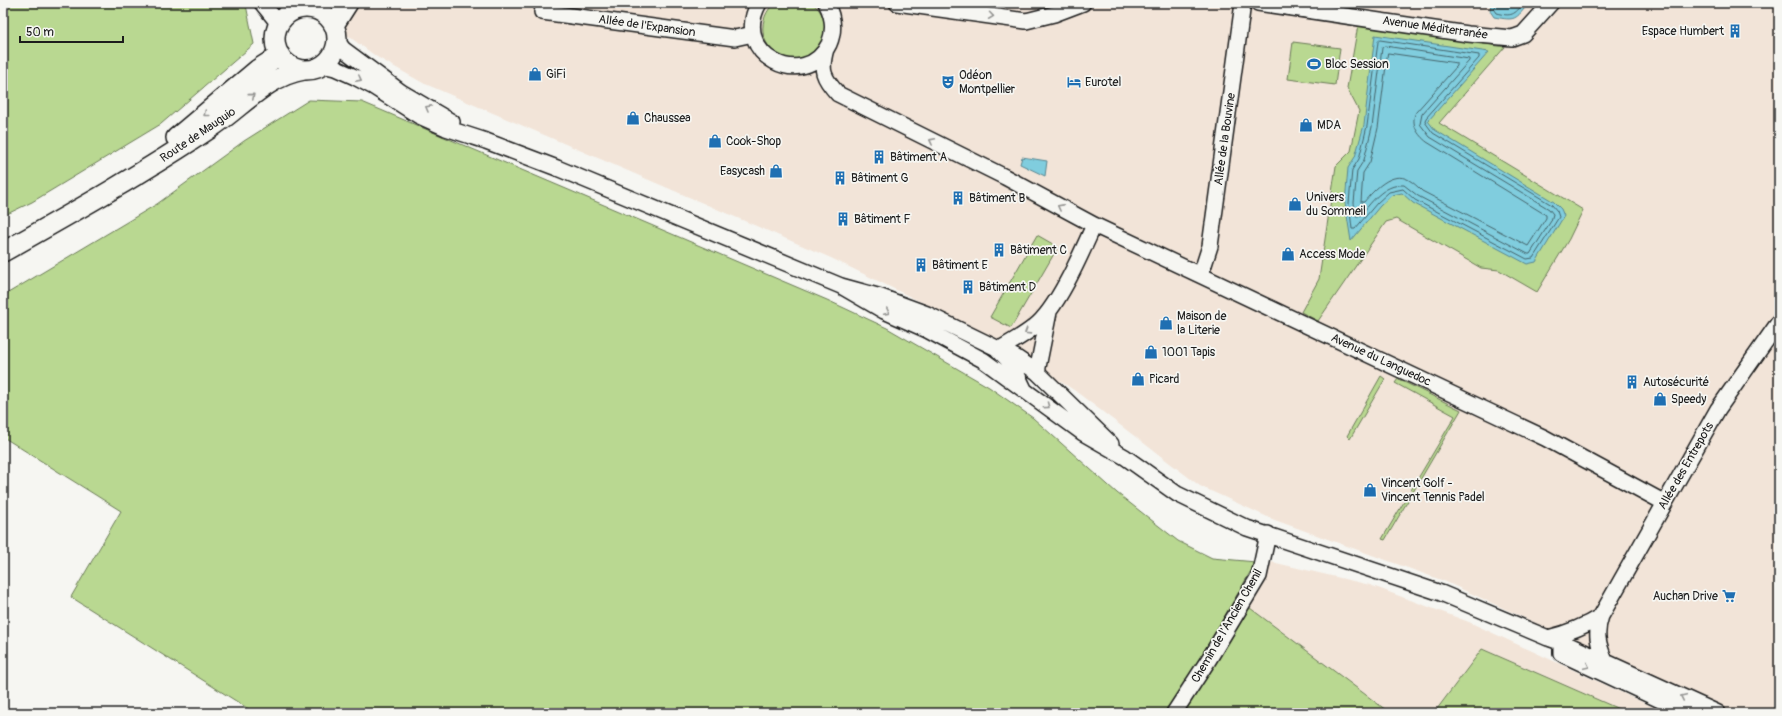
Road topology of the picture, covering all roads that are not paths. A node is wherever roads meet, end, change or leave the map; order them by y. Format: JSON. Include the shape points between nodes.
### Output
{"nodes":[{"id":1,"x":262,"y":3,"type":"edge"},
{"id":2,"x":348,"y":3,"type":"edge"},
{"id":3,"x":759,"y":3,"type":"edge"},
{"id":4,"x":826,"y":3,"type":"edge"},
{"id":5,"x":897,"y":3,"type":"edge"},
{"id":6,"x":1083,"y":3,"type":"edge"},
{"id":7,"x":1243,"y":3,"type":"edge"},
{"id":8,"x":1258,"y":3,"type":"edge"},
{"id":9,"x":1551,"y":3,"type":"edge"},
{"id":10,"x":319,"y":6,"type":"edge"},
{"id":11,"x":542,"y":12,"type":"dead end"},
{"id":12,"x":279,"y":24,"type":"junction"},
{"id":13,"x":336,"y":33,"type":"junction"},
{"id":14,"x":753,"y":34,"type":"junction"},
{"id":15,"x":826,"y":49,"type":"junction"},
{"id":16,"x":280,"y":55,"type":"junction"},
{"id":17,"x":322,"y":65,"type":"junction"},
{"id":18,"x":304,"y":70,"type":"junction"},
{"id":19,"x":486,"y":141,"type":"junction"},
{"id":20,"x":91,"y":201,"type":"junction"},
{"id":21,"x":1094,"y":225,"type":"junction"},
{"id":22,"x":3,"y":252,"type":"edge"},
{"id":23,"x":1201,"y":274,"type":"junction"},
{"id":24,"x":841,"y":286,"type":"junction"},
{"id":25,"x":1050,"y":308,"type":"junction"},
{"id":26,"x":1779,"y":322,"type":"edge"},
{"id":27,"x":927,"y":330,"type":"junction"},
{"id":28,"x":998,"y":350,"type":"junction"},
{"id":29,"x":1012,"y":364,"type":"junction"},
{"id":30,"x":1037,"y":372,"type":"junction"},
{"id":31,"x":1024,"y":390,"type":"junction"},
{"id":32,"x":1125,"y":457,"type":"junction"},
{"id":33,"x":1665,"y":503,"type":"junction"},
{"id":34,"x":1268,"y":534,"type":"junction"},
{"id":35,"x":1599,"y":622,"type":"junction"},
{"id":36,"x":1560,"y":642,"type":"junction"},
{"id":37,"x":1605,"y":661,"type":"junction"},
{"id":38,"x":1174,"y":713,"type":"edge"},
{"id":39,"x":1688,"y":713,"type":"edge"},
{"id":40,"x":1718,"y":713,"type":"edge"}],
"edges":[{"from":1,"to":12,"type":"street"},
{"from":2,"to":13,"type":"main road"},
{"from":3,"to":14,"type":"street","via":[[752,22]]},
{"from":4,"to":15,"type":"street","name":"Avenue du Languedoc","via":[[833,24],[832,38]]},
{"from":5,"to":6,"type":"street","one_way":true,"via":[[1026,21]]},
{"from":7,"to":23,"type":"street","name":"Allée de la Bouvine","via":[[1210,246]]},
{"from":8,"to":9,"type":"street","name":"Avenue Méditerranée","via":[[1468,34],[1512,38],[1522,34]]},
{"from":10,"to":12,"type":"main road","via":[[294,10]]},
{"from":10,"to":13,"type":"main road","via":[[329,18]]},
{"from":11,"to":14,"type":"street","name":"Allée de l'Expansion","via":[[734,38]]},
{"from":12,"to":16,"type":"main road","via":[[275,39]]},
{"from":13,"to":17,"type":"main road","via":[[335,51]]},
{"from":19,"to":13,"type":"street","one_way":true,"via":[[401,92],[342,49]]},
{"from":14,"to":15,"type":"street","via":[[756,45],[763,54],[783,66],[806,65]]},
{"from":21,"to":15,"type":"street","name":"Avenue du Languedoc","one_way":true,"via":[[838,94],[827,82],[822,69]]},
{"from":16,"to":18,"type":"main road","via":[[294,68]]},
{"from":16,"to":20,"type":"main road","name":"Route de Mauguio","one_way":true,"via":[[258,69],[172,141]]},
{"from":17,"to":18,"type":"main road"},
{"from":17,"to":19,"type":"street","one_way":true,"via":[[355,77],[419,116]]},
{"from":20,"to":18,"type":"main road","name":"Route de Mauguio","one_way":true,"via":[[141,173],[214,126],[261,88],[291,72]]},
{"from":19,"to":24,"type":"street"},
{"from":20,"to":22,"type":"main road","name":"Route de Mauguio"},
{"from":21,"to":23,"type":"street","name":"Avenue du Languedoc"},
{"from":21,"to":25,"type":"street","via":[[1071,274]]},
{"from":23,"to":33,"type":"street","name":"Avenue du Languedoc","via":[[1545,438]]},
{"from":24,"to":27,"type":"street","one_way":true,"via":[[884,311]]},
{"from":24,"to":28,"type":"street","via":[[881,297],[926,314]]},
{"from":25,"to":28,"type":"street","one_way":true,"via":[[1035,327]]},
{"from":25,"to":30,"type":"street"},
{"from":26,"to":33,"type":"street","name":"Allée des Entrepots","via":[[1718,409]]},
{"from":27,"to":29,"type":"street","via":[[949,334],[994,360]]},
{"from":27,"to":31,"type":"street","via":[[978,357]]},
{"from":28,"to":29,"type":"street"},
{"from":28,"to":30,"type":"street","via":[[1015,357]]},
{"from":29,"to":30,"type":"street"},
{"from":29,"to":31,"type":"street"},
{"from":30,"to":32,"type":"street"},
{"from":31,"to":32,"type":"street","one_way":true,"via":[[1083,433]]},
{"from":32,"to":34,"type":"street","via":[[1177,494],[1247,528]]},
{"from":33,"to":35,"type":"street","name":"Allée des Entrepots"},
{"from":34,"to":36,"type":"street","via":[[1441,593]]},
{"from":34,"to":38,"type":"street","name":"Chemin de l'Ancien Chenil","via":[[1259,576]]},
{"from":35,"to":36,"type":"street","via":[[1571,632]]},
{"from":35,"to":36,"type":"street","via":[[1583,640]]},
{"from":35,"to":37,"type":"street","via":[[1598,645]]},
{"from":36,"to":37,"type":"street"},
{"from":36,"to":39,"type":"street","one_way":true,"via":[[1561,653],[1564,655]]},
{"from":40,"to":37,"type":"street","one_way":true}]}
